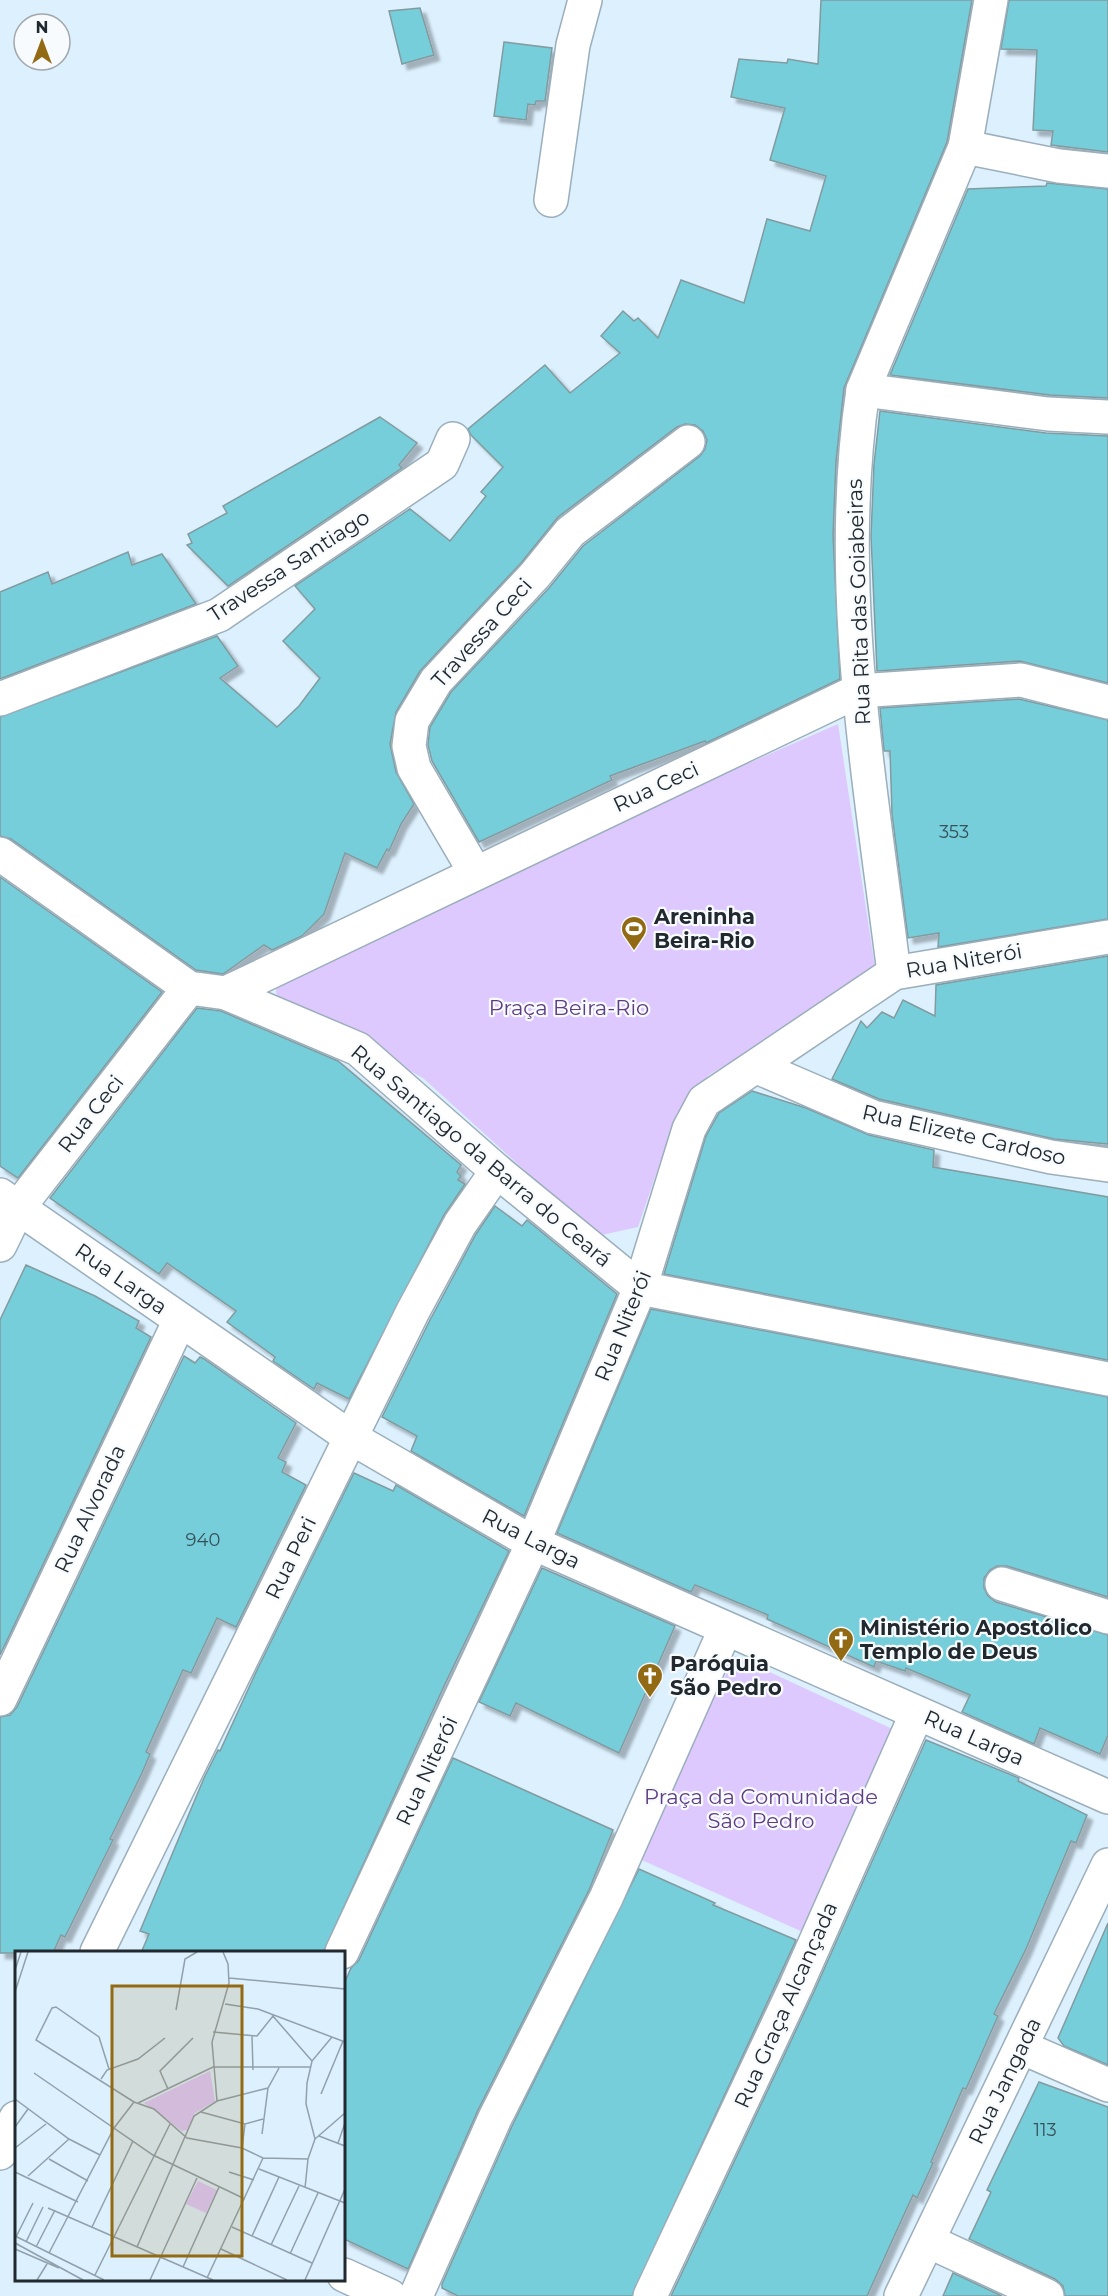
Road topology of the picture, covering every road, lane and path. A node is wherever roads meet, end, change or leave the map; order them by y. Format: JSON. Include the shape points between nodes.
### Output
{"nodes":[{"id":1,"x":585,"y":0,"type":"edge"},
{"id":2,"x":991,"y":0,"type":"edge"},
{"id":3,"x":965,"y":147,"type":"junction"},
{"id":4,"x":1108,"y":171,"type":"edge"},
{"id":5,"x":551,"y":200,"type":"dead end"},
{"id":6,"x":863,"y":390,"type":"junction"},
{"id":7,"x":1108,"y":417,"type":"edge"},
{"id":8,"x":453,"y":439,"type":"dead end"},
{"id":9,"x":688,"y":442,"type":"dead end"},
{"id":10,"x":858,"y":691,"type":"junction"},
{"id":11,"x":0,"y":699,"type":"edge"},
{"id":12,"x":1108,"y":702,"type":"edge"},
{"id":13,"x":0,"y":854,"type":"edge"},
{"id":14,"x":476,"y":872,"type":"junction"},
{"id":15,"x":1108,"y":937,"type":"edge"},
{"id":16,"x":894,"y":973,"type":"junction"},
{"id":17,"x":189,"y":988,"type":"junction"},
{"id":18,"x":226,"y":993,"type":"junction"},
{"id":19,"x":757,"y":1067,"type":"junction"},
{"id":20,"x":1108,"y":1165,"type":"edge"},
{"id":21,"x":497,"y":1171,"type":"junction"},
{"id":22,"x":9,"y":1201,"type":"edge"},
{"id":23,"x":0,"y":1245,"type":"edge"},
{"id":24,"x":640,"y":1288,"type":"junction"},
{"id":25,"x":180,"y":1320,"type":"junction"},
{"id":26,"x":1107,"y":1372,"type":"edge"},
{"id":27,"x":350,"y":1437,"type":"junction"},
{"id":28,"x":533,"y":1543,"type":"junction"},
{"id":29,"x":1002,"y":1584,"type":"dead end"},
{"id":30,"x":1108,"y":1617,"type":"edge"},
{"id":31,"x":725,"y":1630,"type":"junction"},
{"id":32,"x":0,"y":1699,"type":"edge"},
{"id":33,"x":917,"y":1713,"type":"junction"},
{"id":34,"x":1108,"y":1797,"type":"edge"},
{"id":35,"x":1108,"y":1865,"type":"edge"},
{"id":36,"x":99,"y":1951,"type":"edge"},
{"id":37,"x":343,"y":1951,"type":"edge"},
{"id":38,"x":1021,"y":2047,"type":"junction"},
{"id":39,"x":1108,"y":2085,"type":"edge"},
{"id":40,"x":928,"y":2241,"type":"junction"},
{"id":41,"x":345,"y":2275,"type":"edge"},
{"id":42,"x":390,"y":2296,"type":"edge"},
{"id":43,"x":416,"y":2296,"type":"edge"},
{"id":44,"x":650,"y":2296,"type":"edge"},
{"id":45,"x":901,"y":2296,"type":"edge"},
{"id":46,"x":1047,"y":2296,"type":"edge"}],
"edges":[{"from":1,"to":5,"type":"street","via":[[573,45]]},
{"from":2,"to":3,"type":"street","name":"Rua Rita das Goiabeiras"},
{"from":3,"to":4,"type":"street","via":[[1059,166]]},
{"from":3,"to":6,"type":"street","name":"Rua Rita das Goiabeiras"},
{"from":6,"to":7,"type":"street","via":[[1048,414]]},
{"from":6,"to":10,"type":"street","name":"Rua Rita das Goiabeiras","via":[[853,476]]},
{"from":8,"to":11,"type":"street","name":"Travessa Santiago","via":[[442,464],[219,615]]},
{"from":9,"to":14,"type":"street","name":"Travessa Ceci","via":[[570,532],[436,681],[412,721],[409,746],[414,768]]},
{"from":10,"to":12,"type":"street","name":"Rua Ceci","via":[[1021,680]]},
{"from":10,"to":14,"type":"street","name":"Rua Ceci"},
{"from":10,"to":16,"type":"street","name":"Rua Rita das Goiabeiras"},
{"from":13,"to":17,"type":"street","name":"Rua Santiago da Barra do Ceará"},
{"from":14,"to":18,"type":"street","name":"Rua Ceci"},
{"from":15,"to":16,"type":"street","name":"Rua Niterói"},
{"from":16,"to":19,"type":"street","name":"Rua Niterói"},
{"from":17,"to":18,"type":"street","name":"Rua Santiago da Barra do Ceará"},
{"from":17,"to":22,"type":"street","name":"Rua Ceci"},
{"from":18,"to":21,"type":"street","name":"Rua Santiago da Barra do Ceará","via":[[358,1048]]},
{"from":19,"to":20,"type":"street","name":"Rua Elizete Cardoso","via":[[873,1117],[1051,1157]]},
{"from":19,"to":24,"type":"street","name":"Rua Niterói","via":[[704,1101],[689,1129]]},
{"from":21,"to":24,"type":"street","name":"Rua Santiago da Barra do Ceará"},
{"from":21,"to":27,"type":"street","name":"Rua Peri","via":[[455,1234]]},
{"from":22,"to":23,"type":"street","name":"Rua Ceci"},
{"from":22,"to":25,"type":"street","name":"Rua Larga"},
{"from":24,"to":26,"type":"street","name":"Rua Santiago da Barra do Ceará"},
{"from":24,"to":28,"type":"street","name":"Rua Niterói"},
{"from":25,"to":27,"type":"street","name":"Rua Larga"},
{"from":25,"to":32,"type":"street","name":"Rua Alvorada"},
{"from":27,"to":28,"type":"street","name":"Rua Larga"},
{"from":27,"to":36,"type":"street","name":"Rua Peri"},
{"from":28,"to":31,"type":"street","name":"Rua Larga"},
{"from":28,"to":37,"type":"street","name":"Rua Niterói"},
{"from":29,"to":30,"type":"street"},
{"from":31,"to":33,"type":"street","name":"Rua Larga"},
{"from":31,"to":43,"type":"street","via":[[606,1898],[495,2118]]},
{"from":33,"to":34,"type":"street","name":"Rua Larga"},
{"from":33,"to":44,"type":"street","name":"Rua Graça Alcançada","via":[[796,1986]]},
{"from":35,"to":38,"type":"street","name":"Rua Jangada"},
{"from":38,"to":39,"type":"street"},
{"from":38,"to":40,"type":"street","name":"Rua Jangada"},
{"from":40,"to":45,"type":"street","name":"Rua Jangada"},
{"from":40,"to":46,"type":"street"},
{"from":41,"to":42,"type":"street"}]}
